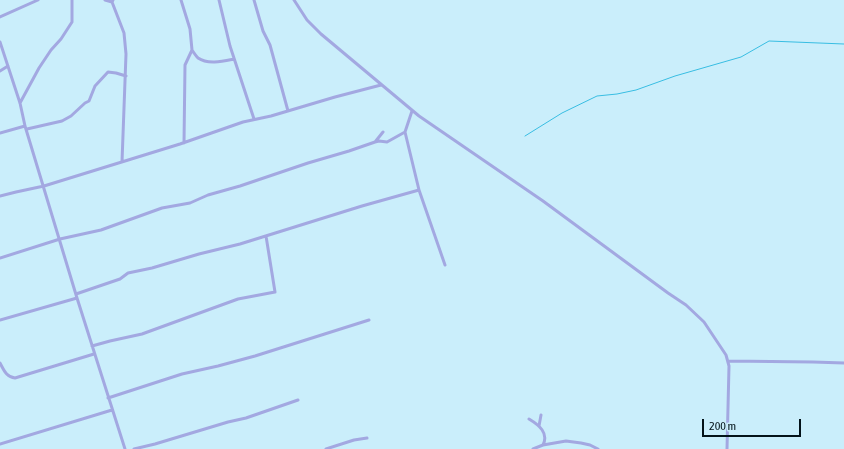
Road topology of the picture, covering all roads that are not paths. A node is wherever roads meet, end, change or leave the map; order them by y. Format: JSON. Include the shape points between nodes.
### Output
{"nodes":[{"id":1,"x":38,"y":0,"type":"edge"},
{"id":2,"x":72,"y":0,"type":"edge"},
{"id":3,"x":105,"y":0,"type":"edge"},
{"id":4,"x":181,"y":0,"type":"edge"},
{"id":5,"x":219,"y":0,"type":"edge"},
{"id":6,"x":254,"y":0,"type":"edge"},
{"id":7,"x":294,"y":0,"type":"edge"},
{"id":8,"x":112,"y":1,"type":"edge"},
{"id":9,"x":0,"y":17,"type":"edge"},
{"id":10,"x":0,"y":42,"type":"edge"},
{"id":11,"x":192,"y":50,"type":"junction"},
{"id":12,"x":234,"y":59,"type":"junction"},
{"id":13,"x":8,"y":66,"type":"junction"},
{"id":14,"x":0,"y":71,"type":"edge"},
{"id":15,"x":126,"y":76,"type":"junction"},
{"id":16,"x":381,"y":85,"type":"junction"},
{"id":17,"x":20,"y":103,"type":"junction"},
{"id":18,"x":288,"y":111,"type":"junction"},
{"id":19,"x":412,"y":111,"type":"junction"},
{"id":20,"x":254,"y":119,"type":"junction"},
{"id":21,"x":26,"y":127,"type":"junction"},
{"id":22,"x":382,"y":132,"type":"dead end"},
{"id":23,"x":405,"y":132,"type":"junction"},
{"id":24,"x":0,"y":133,"type":"edge"},
{"id":25,"x":184,"y":142,"type":"junction"},
{"id":26,"x":375,"y":142,"type":"junction"},
{"id":27,"x":122,"y":162,"type":"junction"},
{"id":28,"x":44,"y":186,"type":"junction"},
{"id":29,"x":419,"y":190,"type":"junction"},
{"id":30,"x":0,"y":196,"type":"edge"},
{"id":31,"x":266,"y":236,"type":"junction"},
{"id":32,"x":60,"y":239,"type":"junction"},
{"id":33,"x":0,"y":258,"type":"edge"},
{"id":34,"x":444,"y":265,"type":"dead end"},
{"id":35,"x":76,"y":294,"type":"junction"},
{"id":36,"x":77,"y":298,"type":"junction"},
{"id":37,"x":0,"y":320,"type":"edge"},
{"id":38,"x":369,"y":320,"type":"dead end"},
{"id":39,"x":92,"y":346,"type":"junction"},
{"id":40,"x":94,"y":354,"type":"junction"},
{"id":41,"x":728,"y":361,"type":"junction"},
{"id":42,"x":0,"y":363,"type":"edge"},
{"id":43,"x":844,"y":363,"type":"edge"},
{"id":44,"x":108,"y":398,"type":"junction"},
{"id":45,"x":298,"y":400,"type":"dead end"},
{"id":46,"x":112,"y":410,"type":"junction"},
{"id":47,"x":541,"y":415,"type":"dead end"},
{"id":48,"x":529,"y":419,"type":"dead end"},
{"id":49,"x":539,"y":426,"type":"junction"},
{"id":50,"x":367,"y":438,"type":"dead end"},
{"id":51,"x":0,"y":444,"type":"edge"},
{"id":52,"x":543,"y":445,"type":"junction"},
{"id":53,"x":124,"y":449,"type":"edge"},
{"id":54,"x":134,"y":449,"type":"edge"},
{"id":55,"x":326,"y":449,"type":"edge"},
{"id":56,"x":533,"y":449,"type":"edge"},
{"id":57,"x":598,"y":449,"type":"edge"},
{"id":58,"x":727,"y":449,"type":"edge"}],
"edges":[{"from":1,"to":9,"type":"street"},
{"from":2,"to":17,"type":"street","via":[[72,22],[39,68]]},
{"from":3,"to":8,"type":"street"},
{"from":4,"to":11,"type":"street","via":[[190,29]]},
{"from":5,"to":12,"type":"street"},
{"from":6,"to":18,"type":"street","via":[[270,45]]},
{"from":7,"to":16,"type":"street","via":[[312,25]]},
{"from":8,"to":15,"type":"street","via":[[124,33]]},
{"from":10,"to":13,"type":"street"},
{"from":11,"to":12,"type":"street","via":[[197,57],[209,62]]},
{"from":11,"to":25,"type":"street","via":[[185,65]]},
{"from":12,"to":20,"type":"street"},
{"from":13,"to":14,"type":"street"},
{"from":13,"to":17,"type":"street"},
{"from":15,"to":21,"type":"street","via":[[108,72],[95,86],[89,101],[71,116],[62,121]]},
{"from":15,"to":27,"type":"street"},
{"from":16,"to":18,"type":"street"},
{"from":16,"to":19,"type":"street"},
{"from":17,"to":21,"type":"street"},
{"from":18,"to":20,"type":"street"},
{"from":19,"to":23,"type":"street"},
{"from":19,"to":41,"type":"street","via":[[543,201],[686,305],[704,322]]},
{"from":20,"to":25,"type":"street"},
{"from":21,"to":24,"type":"street"},
{"from":21,"to":28,"type":"street"},
{"from":22,"to":26,"type":"street"},
{"from":23,"to":26,"type":"street","via":[[387,142]]},
{"from":23,"to":29,"type":"street"},
{"from":25,"to":27,"type":"street"},
{"from":26,"to":32,"type":"street","via":[[190,203],[162,208],[101,230]]},
{"from":27,"to":28,"type":"street"},
{"from":28,"to":30,"type":"street"},
{"from":28,"to":32,"type":"street"},
{"from":29,"to":31,"type":"street"},
{"from":29,"to":34,"type":"street"},
{"from":31,"to":35,"type":"street","via":[[128,273],[120,279]]},
{"from":31,"to":39,"type":"street","via":[[275,292],[238,298],[142,334]]},
{"from":32,"to":33,"type":"street"},
{"from":32,"to":35,"type":"street"},
{"from":35,"to":36,"type":"street"},
{"from":36,"to":37,"type":"street"},
{"from":36,"to":39,"type":"street"},
{"from":38,"to":44,"type":"street"},
{"from":39,"to":40,"type":"street"},
{"from":40,"to":42,"type":"street","via":[[15,378],[6,374]]},
{"from":40,"to":44,"type":"street"},
{"from":41,"to":43,"type":"street"},
{"from":41,"to":58,"type":"street"},
{"from":44,"to":46,"type":"street"},
{"from":45,"to":54,"type":"street","via":[[246,418]]},
{"from":46,"to":51,"type":"street"},
{"from":46,"to":53,"type":"street"},
{"from":47,"to":49,"type":"street"},
{"from":48,"to":49,"type":"street"},
{"from":49,"to":52,"type":"street","via":[[545,437]]},
{"from":50,"to":55,"type":"street"},
{"from":52,"to":56,"type":"street"},
{"from":52,"to":57,"type":"street","via":[[566,441]]}]}
